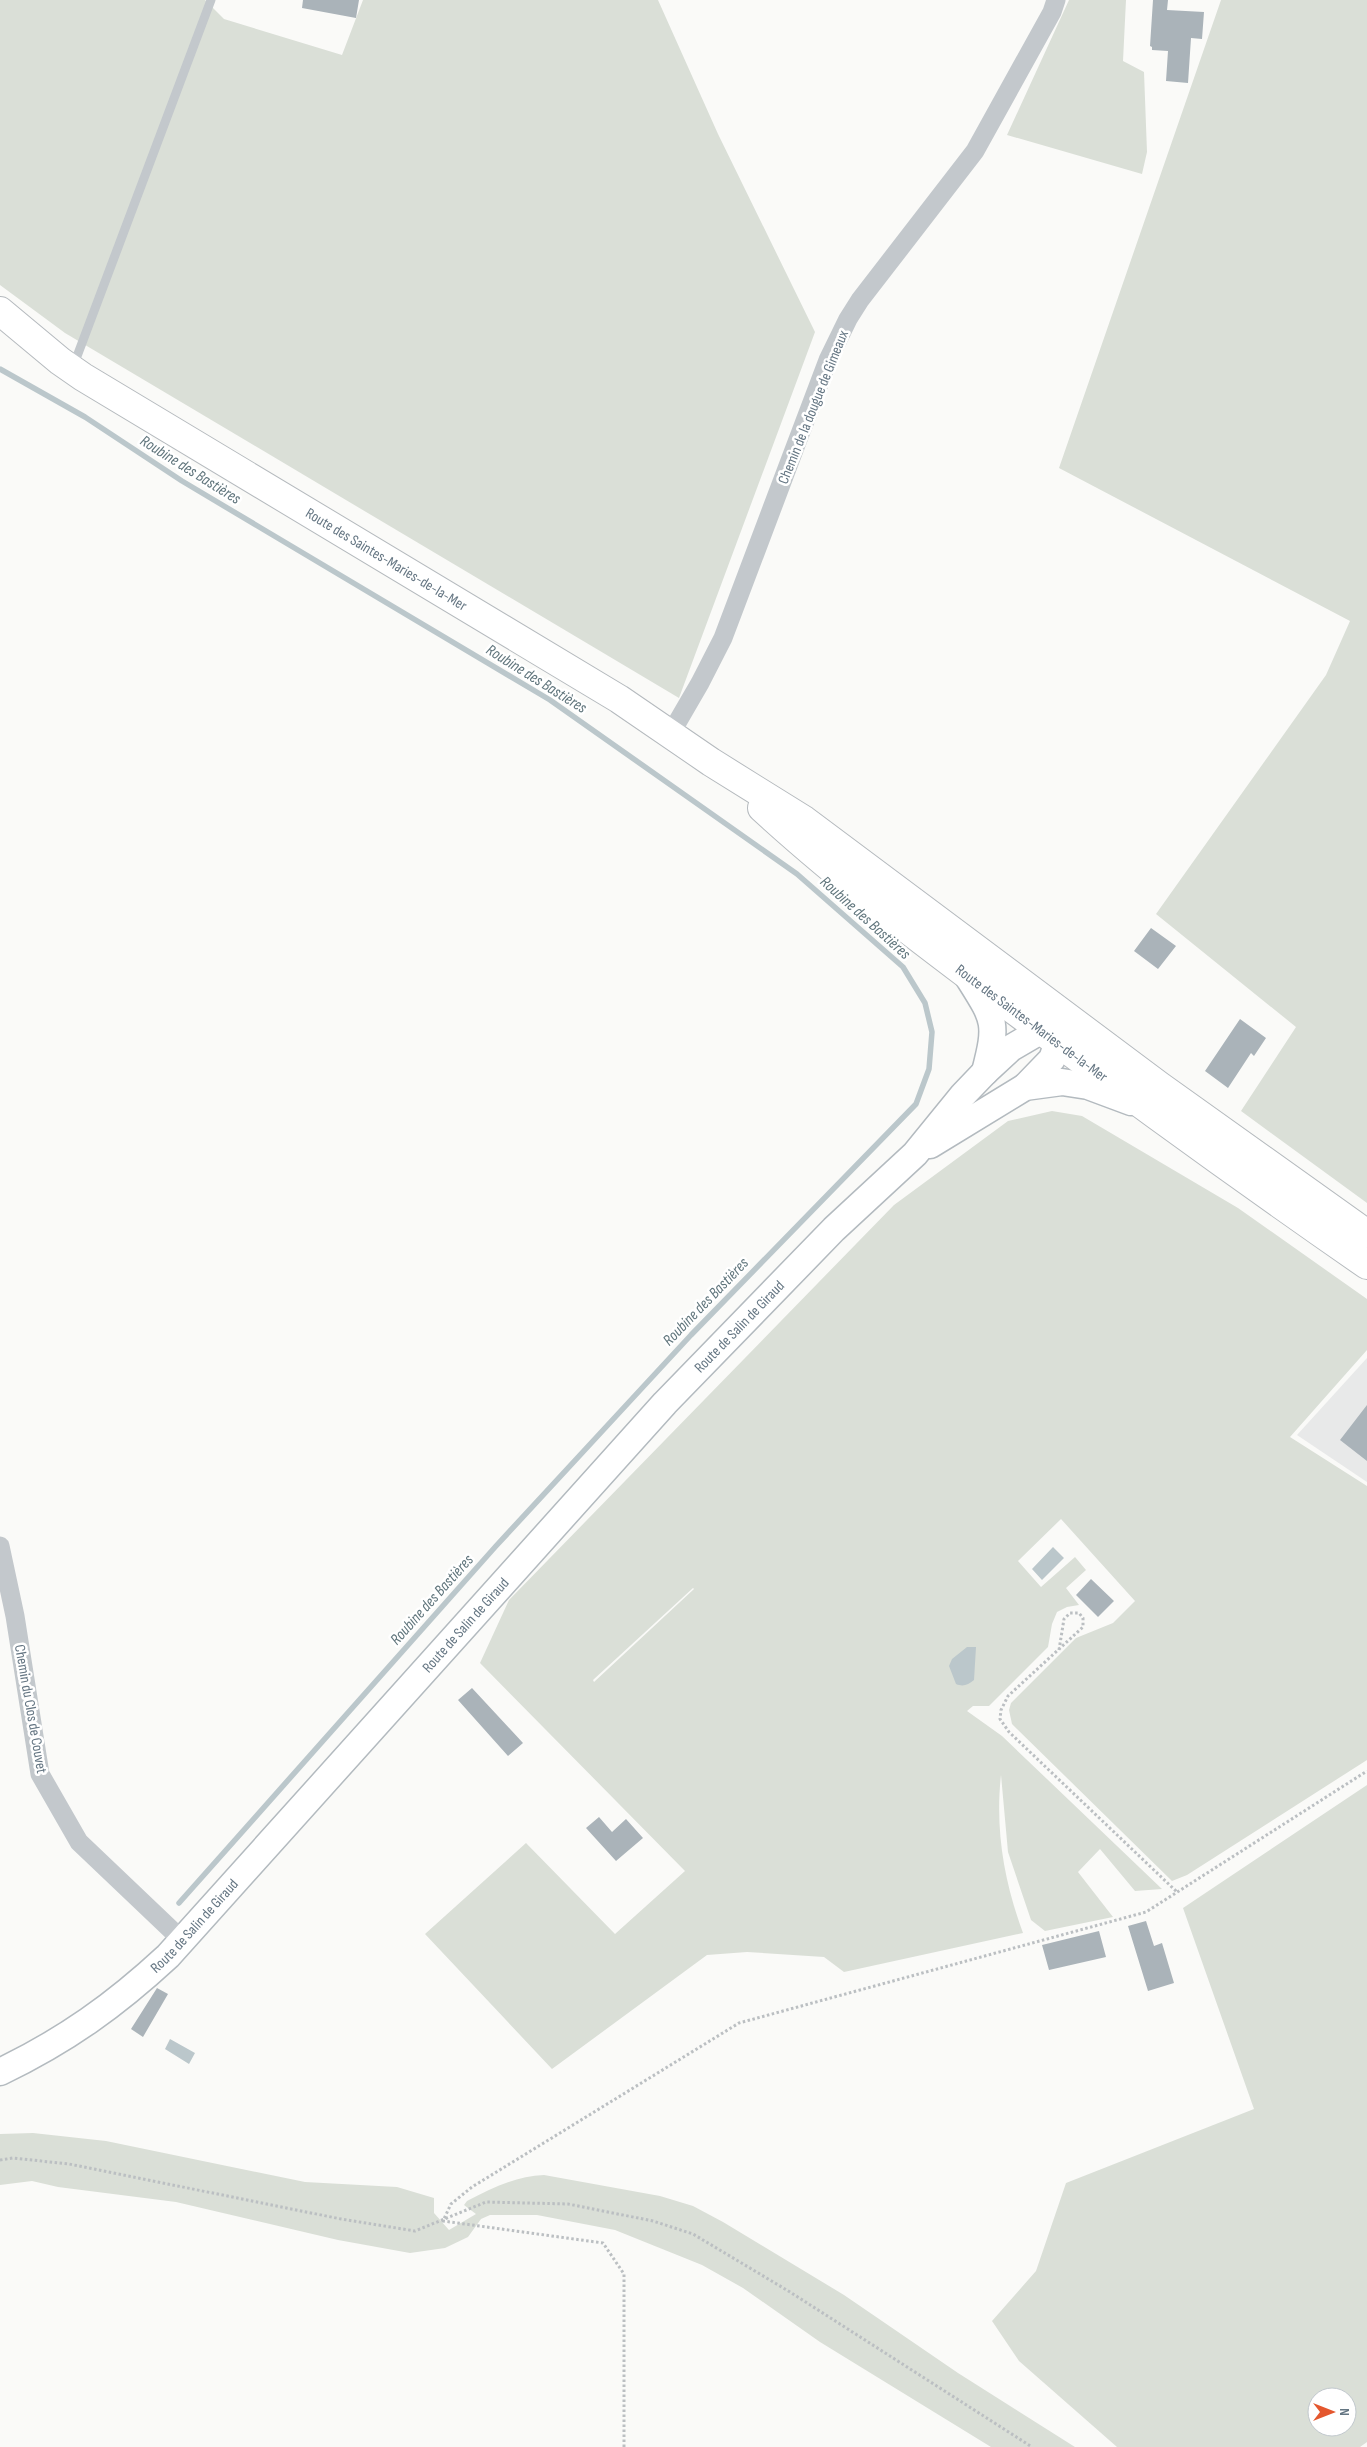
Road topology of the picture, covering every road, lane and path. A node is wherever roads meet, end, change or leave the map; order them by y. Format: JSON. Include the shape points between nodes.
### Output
{"nodes":[{"id":1,"x":210,"y":0,"type":"edge"},
{"id":2,"x":1056,"y":0,"type":"edge"},
{"id":3,"x":0,"y":310,"type":"edge"},
{"id":4,"x":0,"y":329,"type":"edge"},
{"id":5,"x":66,"y":366,"type":"junction"},
{"id":6,"x":671,"y":733,"type":"junction"},
{"id":7,"x":711,"y":762,"type":"junction"},
{"id":8,"x":967,"y":974,"type":"junction"},
{"id":9,"x":1067,"y":1016,"type":"junction"},
{"id":10,"x":1049,"y":1036,"type":"junction"},
{"id":11,"x":984,"y":1072,"type":"junction"},
{"id":12,"x":1025,"y":1087,"type":"junction"},
{"id":13,"x":1153,"y":1097,"type":"junction"},
{"id":14,"x":915,"y":1154,"type":"junction"},
{"id":15,"x":1367,"y":1234,"type":"edge"},
{"id":16,"x":1367,"y":1265,"type":"edge"},
{"id":17,"x":0,"y":1546,"type":"edge"},
{"id":18,"x":1059,"y":1650,"type":"junction"},
{"id":19,"x":1367,"y":1771,"type":"edge"},
{"id":20,"x":1177,"y":1892,"type":"junction"},
{"id":21,"x":183,"y":1941,"type":"junction"},
{"id":22,"x":0,"y":2072,"type":"edge"},
{"id":23,"x":0,"y":2160,"type":"edge"},
{"id":24,"x":443,"y":2221,"type":"junction"},
{"id":25,"x":624,"y":2447,"type":"edge"},
{"id":26,"x":1032,"y":2447,"type":"edge"}],
"edges":[{"from":1,"to":5,"type":"lane"},
{"from":2,"to":6,"type":"street","name":"Chemin de la dougue de Gimeaux","via":[[975,151],[860,300],[837,340],[723,638]]},
{"from":3,"to":5,"type":"main road","name":"Route des Saintes-Maries-de-la-Mer"},
{"from":4,"to":5,"type":"main road","name":"Route des Saintes-Maries-de-la-Mer"},
{"from":5,"to":6,"type":"main road","name":"Route des Saintes-Maries-de-la-Mer"},
{"from":6,"to":7,"type":"main road","name":"Route des Saintes-Maries-de-la-Mer"},
{"from":7,"to":8,"type":"main road","name":"Route des Saintes-Maries-de-la-Mer","via":[[793,837]]},
{"from":7,"to":9,"type":"main road","name":"Route des Saintes-Maries-de-la-Mer","via":[[804,820]]},
{"from":8,"to":10,"type":"main road","name":"Route des Saintes-Maries-de-la-Mer"},
{"from":8,"to":11,"type":"main road","name":"Route de Salin de Giraud","via":[[993,1022],[993,1039]]},
{"from":9,"to":10,"type":"main road","name":"Route de Salin de Giraud"},
{"from":9,"to":13,"type":"main road","name":"Route des Saintes-Maries-de-la-Mer"},
{"from":10,"to":11,"type":"main road","name":"Route de Salin de Giraud","via":[[1011,1048]]},
{"from":10,"to":12,"type":"main road","name":"Route de Salin de Giraud","via":[[1046,1068]]},
{"from":10,"to":13,"type":"main road","name":"Route des Saintes-Maries-de-la-Mer"},
{"from":11,"to":14,"type":"main road","name":"Route de Salin de Giraud"},
{"from":12,"to":13,"type":"main road","name":"Route de Salin de Giraud","via":[[1062,1082]]},
{"from":12,"to":14,"type":"main road","name":"Route de Salin de Giraud"},
{"from":13,"to":15,"type":"main road","name":"Route des Saintes-Maries-de-la-Mer"},
{"from":13,"to":16,"type":"main road","name":"Route des Saintes-Maries-de-la-Mer"},
{"from":14,"to":21,"type":"main road","name":"Route de Salin de Giraud","via":[[834,1229],[664,1403]]},
{"from":17,"to":21,"type":"street","name":"Chemin du Clos de Couvet","via":[[15,1616],[40,1774],[78,1842]]},
{"from":18,"to":18,"type":"path","via":[[1083,1627],[1079,1613],[1070,1613],[1064,1619]]},
{"from":18,"to":20,"type":"path","via":[[1008,1696],[1000,1719],[1009,1732]]},
{"from":19,"to":20,"type":"path"},
{"from":20,"to":24,"type":"path","via":[[1146,1912],[739,2023],[472,2187],[451,2204]]},
{"from":21,"to":22,"type":"main road","name":"Route de Salin de Giraud","via":[[128,1993],[83,2026]]},
{"from":23,"to":24,"type":"path","via":[[13,2158],[69,2164],[415,2231]]},
{"from":24,"to":25,"type":"path","via":[[603,2243],[624,2274]]},
{"from":24,"to":26,"type":"path","via":[[486,2202],[568,2204],[653,2221],[692,2234],[790,2292]]}]}
